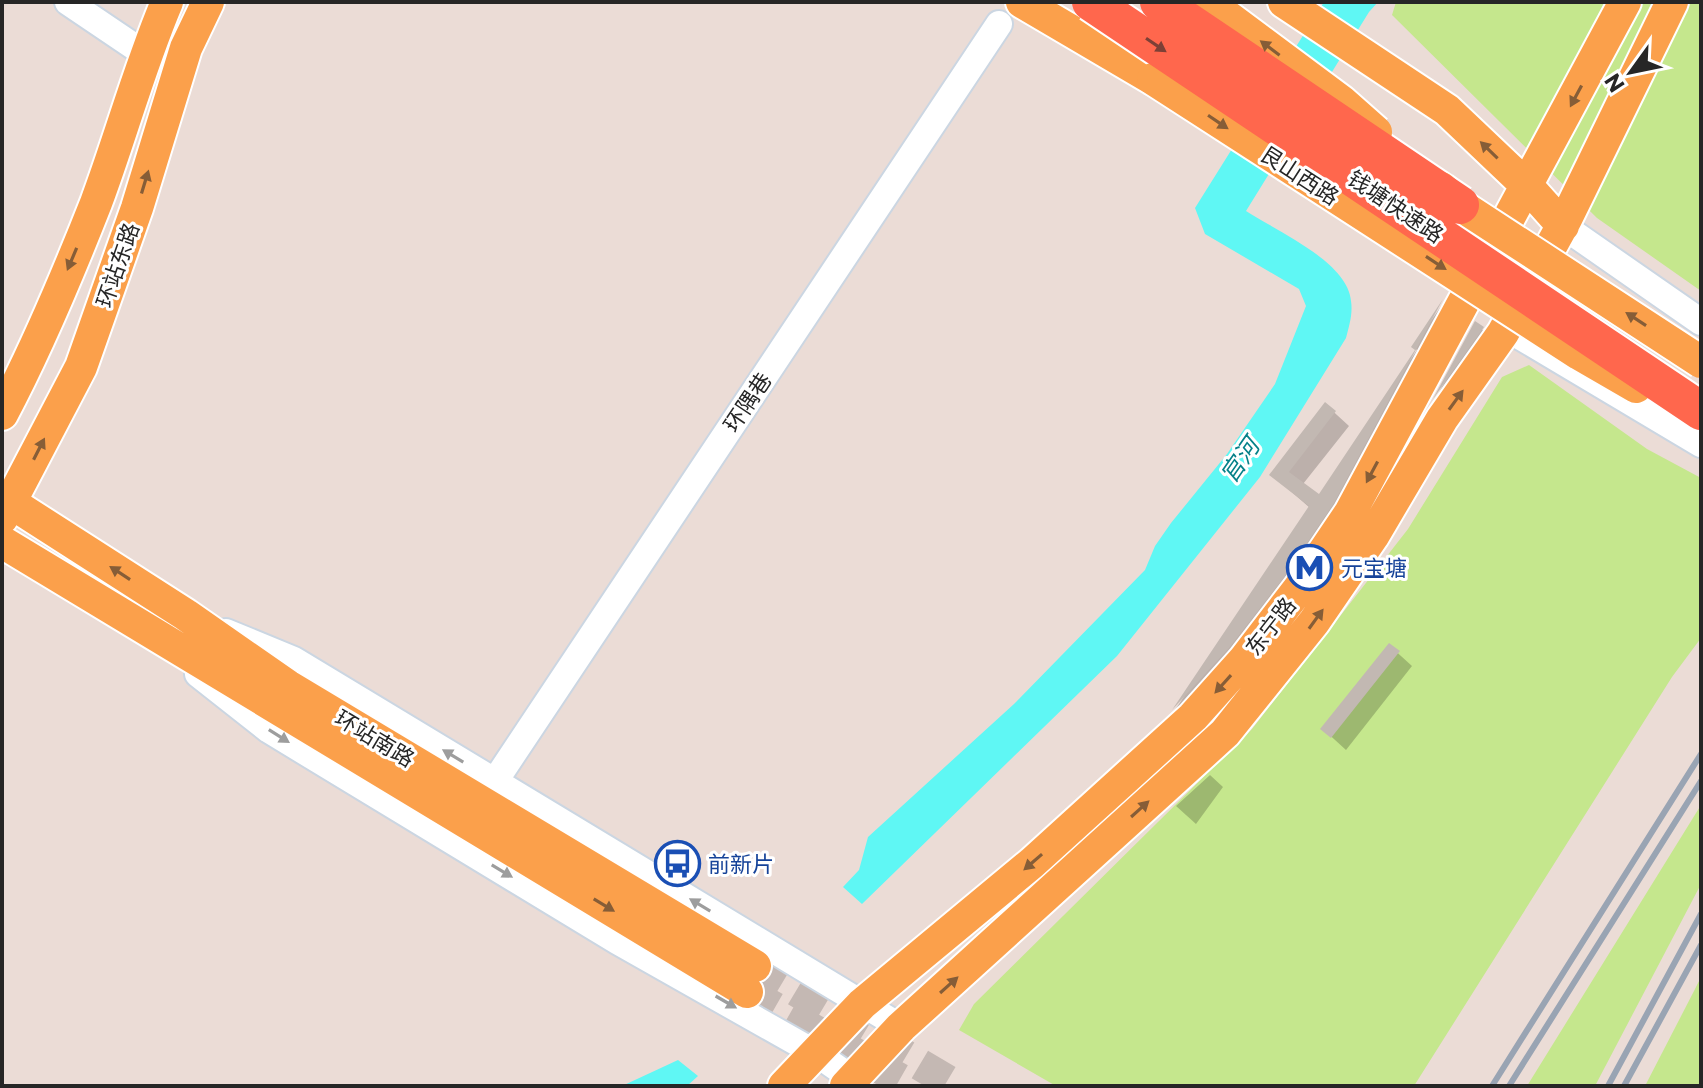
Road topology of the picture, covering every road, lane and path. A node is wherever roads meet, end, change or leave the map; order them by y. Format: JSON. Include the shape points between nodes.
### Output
{"nodes":[{"id":1,"x":68,"y":2,"type":"edge"},
{"id":2,"x":167,"y":2,"type":"edge"},
{"id":3,"x":208,"y":2,"type":"edge"},
{"id":4,"x":1091,"y":2,"type":"edge"},
{"id":5,"x":1159,"y":2,"type":"edge"},
{"id":6,"x":1208,"y":2,"type":"edge"},
{"id":7,"x":1625,"y":2,"type":"edge"},
{"id":8,"x":1671,"y":4,"type":"edge"},
{"id":9,"x":1295,"y":10,"type":"edge"},
{"id":10,"x":1010,"y":13,"type":"edge"},
{"id":11,"x":145,"y":54,"type":"junction"},
{"id":12,"x":1528,"y":187,"type":"junction"},
{"id":13,"x":1460,"y":205,"type":"junction"},
{"id":14,"x":1563,"y":226,"type":"junction"},
{"id":15,"x":1465,"y":301,"type":"junction"},
{"id":16,"x":1701,"y":322,"type":"edge"},
{"id":17,"x":1506,"y":328,"type":"junction"},
{"id":18,"x":1701,"y":362,"type":"edge"},
{"id":19,"x":1701,"y":411,"type":"edge"},
{"id":20,"x":2,"y":414,"type":"edge"},
{"id":21,"x":1701,"y":424,"type":"edge"},
{"id":22,"x":1701,"y":444,"type":"edge"},
{"id":23,"x":5,"y":506,"type":"edge"},
{"id":24,"x":2,"y":542,"type":"edge"},
{"id":25,"x":186,"y":615,"type":"junction"},
{"id":26,"x":129,"y":620,"type":"junction"},
{"id":27,"x":495,"y":781,"type":"junction"},
{"id":28,"x":862,"y":1004,"type":"junction"},
{"id":29,"x":901,"y":1027,"type":"junction"},
{"id":30,"x":817,"y":1054,"type":"junction"},
{"id":31,"x":850,"y":1082,"type":"edge"},
{"id":32,"x":784,"y":1086,"type":"edge"}],
"edges":[{"from":1,"to":11,"type":"street"},
{"from":2,"to":11,"type":"main road","name":"环站东路"},
{"from":23,"to":3,"type":"main road","name":"环站东路","one_way":true,"via":[[81,367],[186,48]]},
{"from":4,"to":19,"type":"highway","name":"钱塘快速路","one_way":true,"bridge":true},
{"from":5,"to":13,"type":"highway","name":"钱塘快速路","bridge":true},
{"from":13,"to":6,"type":"main road","one_way":true,"bridge":true,"via":[[1341,101]]},
{"from":7,"to":12,"type":"main road","name":"东宁路","one_way":true},
{"from":8,"to":14,"type":"main road","name":"东宁路"},
{"from":12,"to":9,"type":"main road","one_way":true,"via":[[1447,110]]},
{"from":10,"to":21,"type":"main road","name":"艮山西路","one_way":true,"bridge":true,"via":[[1153,79],[1579,354]]},
{"from":10,"to":27,"type":"street","name":"环隅巷"},
{"from":11,"to":20,"type":"main road","name":"环站东路","one_way":true,"via":[[96,202],[29,363]]},
{"from":12,"to":14,"type":"main road"},
{"from":12,"to":15,"type":"main road","name":"东宁路"},
{"from":18,"to":13,"type":"main road","one_way":true,"bridge":true},
{"from":14,"to":16,"type":"street"},
{"from":14,"to":17,"type":"main road","name":"东宁路"},
{"from":15,"to":17,"type":"main road"},
{"from":15,"to":28,"type":"main road","name":"东宁路","one_way":true,"via":[[1350,513],[1244,660],[1193,717],[1032,863]]},
{"from":17,"to":22,"type":"street"},
{"from":29,"to":17,"type":"main road","name":"东宁路","one_way":true,"via":[[1225,733],[1322,610]]},
{"from":25,"to":23,"type":"main road","name":"环站南路","one_way":true},
{"from":24,"to":26,"type":"main road","name":"环站南路"},
{"from":26,"to":25,"type":"main road","name":"环站南路","one_way":true,"via":[[751,979],[288,686]]},
{"from":27,"to":25,"type":"street","one_way":true,"via":[[294,660]]},
{"from":26,"to":30,"type":"street","one_way":true,"via":[[269,730],[617,941]]},
{"from":28,"to":27,"type":"street","one_way":true},
{"from":28,"to":29,"type":"street"},
{"from":28,"to":30,"type":"main road","name":"东宁路"},
{"from":29,"to":31,"type":"main road","name":"东宁路"},
{"from":30,"to":31,"type":"street"},
{"from":30,"to":32,"type":"main road","name":"东宁路"}]}
